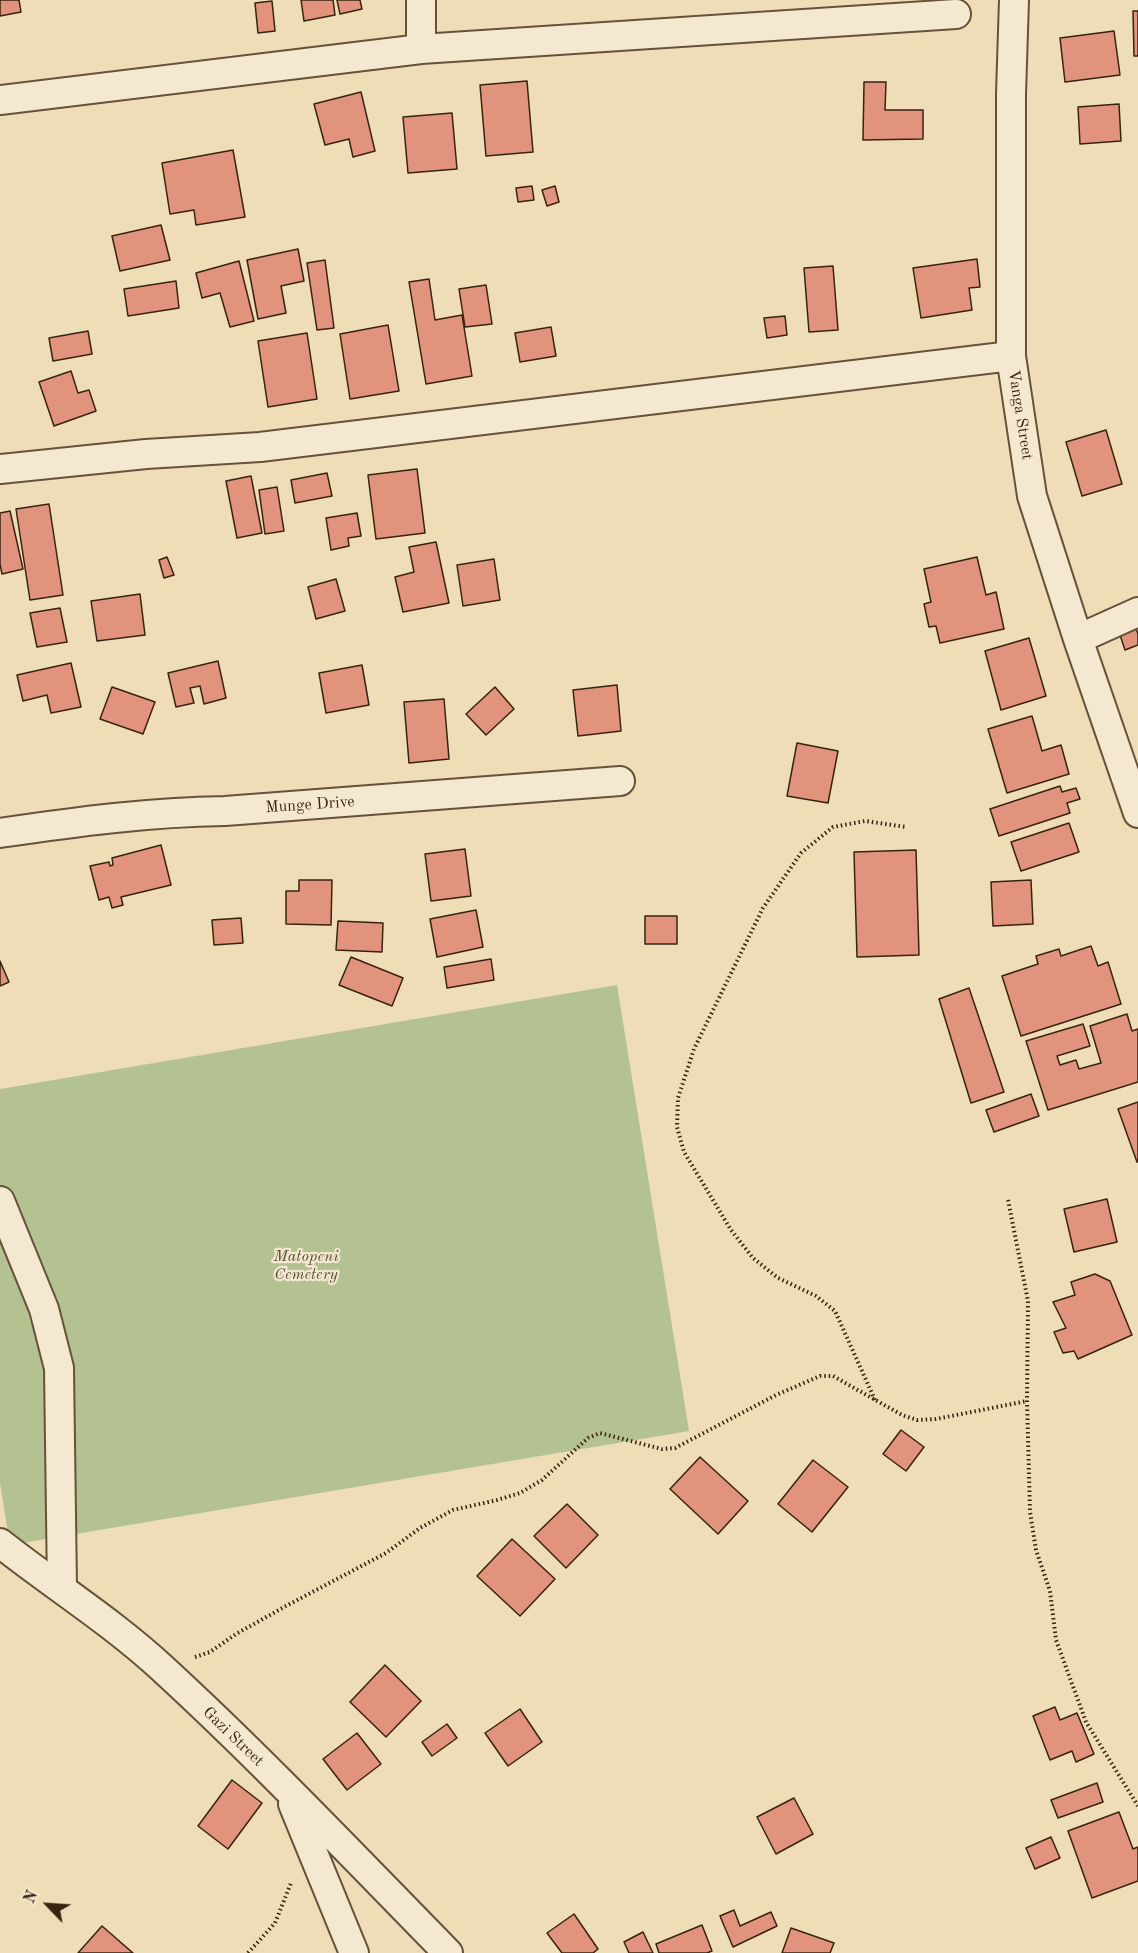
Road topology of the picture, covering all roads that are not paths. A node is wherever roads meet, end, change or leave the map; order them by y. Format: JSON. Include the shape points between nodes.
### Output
{"nodes":[{"id":1,"x":421,"y":0,"type":"edge"},
{"id":2,"x":1014,"y":0,"type":"edge"},
{"id":3,"x":956,"y":14,"type":"dead end"},
{"id":4,"x":422,"y":49,"type":"junction"},
{"id":5,"x":0,"y":100,"type":"edge"},
{"id":6,"x":1011,"y":356,"type":"junction"},
{"id":7,"x":0,"y":469,"type":"edge"},
{"id":8,"x":1138,"y":612,"type":"edge"},
{"id":9,"x":1078,"y":639,"type":"junction"},
{"id":10,"x":620,"y":781,"type":"dead end"},
{"id":11,"x":1138,"y":813,"type":"edge"},
{"id":12,"x":0,"y":833,"type":"edge"},
{"id":13,"x":0,"y":1201,"type":"edge"},
{"id":14,"x":0,"y":1543,"type":"edge"},
{"id":15,"x":62,"y":1588,"type":"junction"},
{"id":16,"x":286,"y":1789,"type":"junction"},
{"id":17,"x":354,"y":1953,"type":"edge"},
{"id":18,"x":448,"y":1953,"type":"edge"}],
"edges":[{"from":1,"to":4,"type":"street"},
{"from":2,"to":6,"type":"street","name":"Vanga Street"},
{"from":3,"to":4,"type":"street"},
{"from":4,"to":5,"type":"street"},
{"from":6,"to":7,"type":"street","via":[[261,447]]},
{"from":6,"to":9,"type":"street","name":"Vanga Street","via":[[1032,496]]},
{"from":8,"to":9,"type":"street"},
{"from":9,"to":11,"type":"street","name":"Vanga Street"},
{"from":10,"to":12,"type":"street","name":"Munge Drive","via":[[172,812]]},
{"from":13,"to":15,"type":"street","via":[[44,1309],[59,1368]]},
{"from":14,"to":15,"type":"street","name":"Gazi Street"},
{"from":15,"to":16,"type":"street","name":"Gazi Street","via":[[161,1667]]},
{"from":16,"to":17,"type":"street"},
{"from":16,"to":18,"type":"street","name":"Gazi Street"}]}
